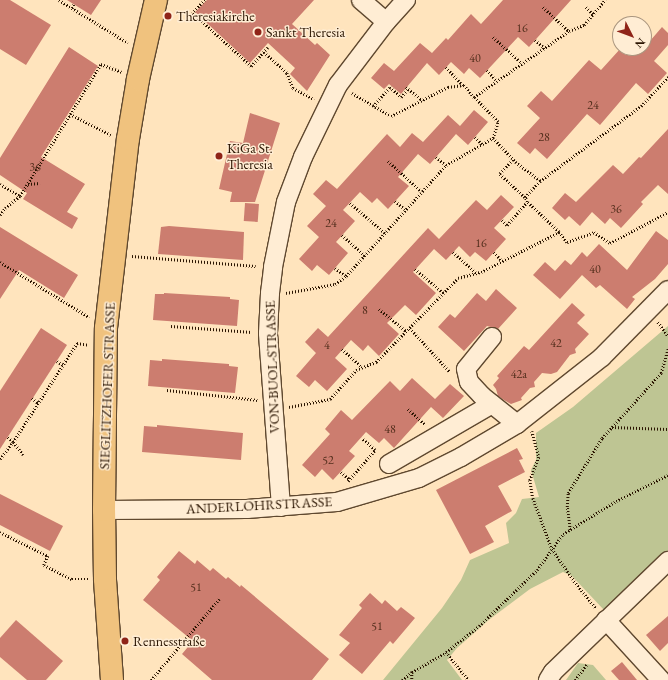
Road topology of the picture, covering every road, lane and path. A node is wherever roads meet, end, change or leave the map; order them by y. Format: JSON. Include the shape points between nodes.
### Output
{"nodes":[{"id":1,"x":59,"y":0,"type":"edge"},
{"id":2,"x":156,"y":0,"type":"edge"},
{"id":3,"x":205,"y":0,"type":"edge"},
{"id":4,"x":361,"y":0,"type":"edge"},
{"id":5,"x":406,"y":0,"type":"edge"},
{"id":6,"x":605,"y":0,"type":"edge"},
{"id":7,"x":74,"y":4,"type":"dead end"},
{"id":8,"x":543,"y":7,"type":"dead end"},
{"id":9,"x":586,"y":7,"type":"dead end"},
{"id":10,"x":72,"y":8,"type":"junction"},
{"id":11,"x":593,"y":14,"type":"junction"},
{"id":12,"x":386,"y":22,"type":"junction"},
{"id":13,"x":569,"y":31,"type":"junction"},
{"id":14,"x":493,"y":37,"type":"dead end"},
{"id":15,"x":535,"y":40,"type":"dead end"},
{"id":16,"x":268,"y":47,"type":"dead end"},
{"id":17,"x":545,"y":48,"type":"junction"},
{"id":18,"x":264,"y":52,"type":"junction"},
{"id":19,"x":144,"y":53,"type":"junction"},
{"id":20,"x":522,"y":63,"type":"junction"},
{"id":21,"x":446,"y":67,"type":"dead end"},
{"id":22,"x":487,"y":70,"type":"dead end"},
{"id":23,"x":668,"y":77,"type":"edge"},
{"id":24,"x":138,"y":79,"type":"junction"},
{"id":25,"x":497,"y":80,"type":"junction"},
{"id":26,"x":338,"y":85,"type":"junction"},
{"id":27,"x":464,"y":85,"type":"junction"},
{"id":28,"x":474,"y":97,"type":"junction"},
{"id":29,"x":422,"y":100,"type":"junction"},
{"id":30,"x":327,"y":105,"type":"junction"},
{"id":31,"x":373,"y":106,"type":"junction"},
{"id":32,"x":70,"y":114,"type":"junction"},
{"id":33,"x":475,"y":137,"type":"dead end"},
{"id":34,"x":493,"y":138,"type":"junction"},
{"id":35,"x":128,"y":139,"type":"junction"},
{"id":36,"x":482,"y":144,"type":"junction"},
{"id":37,"x":436,"y":157,"type":"dead end"},
{"id":38,"x":513,"y":160,"type":"junction"},
{"id":39,"x":388,"y":161,"type":"dead end"},
{"id":40,"x":446,"y":164,"type":"junction"},
{"id":41,"x":540,"y":182,"type":"junction"},
{"id":42,"x":40,"y":183,"type":"dead end"},
{"id":43,"x":0,"y":184,"type":"edge"},
{"id":44,"x":27,"y":184,"type":"junction"},
{"id":45,"x":420,"y":191,"type":"junction"},
{"id":46,"x":20,"y":196,"type":"junction"},
{"id":47,"x":525,"y":197,"type":"junction"},
{"id":48,"x":396,"y":201,"type":"dead end"},
{"id":49,"x":527,"y":202,"type":"junction"},
{"id":50,"x":350,"y":203,"type":"dead end"},
{"id":51,"x":405,"y":209,"type":"junction"},
{"id":52,"x":668,"y":212,"type":"edge"},
{"id":53,"x":0,"y":215,"type":"edge"},
{"id":54,"x":502,"y":220,"type":"dead end"},
{"id":55,"x":559,"y":232,"type":"junction"},
{"id":56,"x":385,"y":233,"type":"junction"},
{"id":57,"x":342,"y":235,"type":"dead end"},
{"id":58,"x":453,"y":252,"type":"dead end"},
{"id":59,"x":494,"y":252,"type":"dead end"},
{"id":60,"x":115,"y":254,"type":"junction"},
{"id":61,"x":365,"y":256,"type":"junction"},
{"id":62,"x":502,"y":261,"type":"junction"},
{"id":63,"x":0,"y":262,"type":"edge"},
{"id":64,"x":273,"y":268,"type":"junction"},
{"id":65,"x":335,"y":268,"type":"dead end"},
{"id":66,"x":416,"y":269,"type":"dead end"},
{"id":67,"x":476,"y":273,"type":"junction"},
{"id":68,"x":346,"y":276,"type":"junction"},
{"id":69,"x":668,"y":290,"type":"edge"},
{"id":70,"x":286,"y":293,"type":"dead end"},
{"id":71,"x":444,"y":293,"type":"junction"},
{"id":72,"x":379,"y":309,"type":"dead end"},
{"id":73,"x":171,"y":326,"type":"dead end"},
{"id":74,"x":410,"y":328,"type":"junction"},
{"id":75,"x":406,"y":331,"type":"junction"},
{"id":76,"x":268,"y":333,"type":"junction"},
{"id":77,"x":492,"y":337,"type":"dead end"},
{"id":78,"x":106,"y":338,"type":"junction"},
{"id":79,"x":668,"y":348,"type":"edge"},
{"id":80,"x":342,"y":349,"type":"dead end"},
{"id":81,"x":56,"y":361,"type":"dead end"},
{"id":82,"x":63,"y":365,"type":"junction"},
{"id":83,"x":362,"y":367,"type":"junction"},
{"id":84,"x":452,"y":374,"type":"dead end"},
{"id":85,"x":167,"y":390,"type":"dead end"},
{"id":86,"x":32,"y":398,"type":"dead end"},
{"id":87,"x":38,"y":403,"type":"junction"},
{"id":88,"x":492,"y":404,"type":"junction"},
{"id":89,"x":272,"y":405,"type":"junction"},
{"id":90,"x":408,"y":409,"type":"dead end"},
{"id":91,"x":523,"y":420,"type":"junction"},
{"id":92,"x":612,"y":427,"type":"junction"},
{"id":93,"x":668,"y":429,"type":"edge"},
{"id":94,"x":438,"y":436,"type":"junction"},
{"id":95,"x":7,"y":437,"type":"dead end"},
{"id":96,"x":361,"y":438,"type":"dead end"},
{"id":97,"x":13,"y":442,"type":"junction"},
{"id":98,"x":23,"y":455,"type":"dead end"},
{"id":99,"x":0,"y":459,"type":"edge"},
{"id":100,"x":390,"y":464,"type":"dead end"},
{"id":101,"x":341,"y":472,"type":"dead end"},
{"id":102,"x":668,"y":475,"type":"edge"},
{"id":103,"x":349,"y":480,"type":"junction"},
{"id":104,"x":346,"y":499,"type":"junction"},
{"id":105,"x":281,"y":507,"type":"junction"},
{"id":106,"x":104,"y":510,"type":"junction"},
{"id":107,"x":570,"y":530,"type":"junction"},
{"id":108,"x":0,"y":532,"type":"edge"},
{"id":109,"x":552,"y":549,"type":"junction"},
{"id":110,"x":668,"y":560,"type":"edge"},
{"id":111,"x":105,"y":579,"type":"junction"},
{"id":112,"x":219,"y":600,"type":"dead end"},
{"id":113,"x":606,"y":620,"type":"junction"},
{"id":114,"x":446,"y":652,"type":"junction"},
{"id":115,"x":412,"y":672,"type":"junction"},
{"id":116,"x":112,"y":680,"type":"edge"},
{"id":117,"x":151,"y":680,"type":"edge"},
{"id":118,"x":402,"y":680,"type":"edge"},
{"id":119,"x":412,"y":680,"type":"edge"},
{"id":120,"x":469,"y":680,"type":"edge"},
{"id":121,"x":548,"y":680,"type":"edge"},
{"id":122,"x":661,"y":680,"type":"edge"}],
"edges":[{"from":1,"to":10,"type":"path"},
{"from":2,"to":19,"type":"main road","name":"SIEGLITZHOFER STRASSE"},
{"from":3,"to":18,"type":"path","via":[[193,13],[251,66]]},
{"from":4,"to":12,"type":"street"},
{"from":5,"to":12,"type":"street","name":"VON-BUOL-STRASSE"},
{"from":6,"to":11,"type":"path"},
{"from":7,"to":10,"type":"path"},
{"from":8,"to":13,"type":"path"},
{"from":9,"to":11,"type":"path"},
{"from":10,"to":19,"type":"path"},
{"from":11,"to":13,"type":"path","via":[[584,25]]},
{"from":12,"to":26,"type":"street","name":"VON-BUOL-STRASSE"},
{"from":13,"to":17,"type":"path"},
{"from":14,"to":20,"type":"path"},
{"from":15,"to":17,"type":"path"},
{"from":16,"to":18,"type":"path"},
{"from":17,"to":20,"type":"path"},
{"from":18,"to":30,"type":"path","via":[[287,73],[293,88]]},
{"from":19,"to":24,"type":"main road","name":"SIEGLITZHOFER STRASSE"},
{"from":20,"to":25,"type":"path"},
{"from":21,"to":27,"type":"path"},
{"from":22,"to":25,"type":"path"},
{"from":23,"to":41,"type":"path","via":[[641,106]]},
{"from":24,"to":32,"type":"path","via":[[102,64]]},
{"from":24,"to":35,"type":"main road","name":"SIEGLITZHOFER STRASSE"},
{"from":25,"to":28,"type":"path"},
{"from":26,"to":30,"type":"street","name":"VON-BUOL-STRASSE"},
{"from":26,"to":31,"type":"path"},
{"from":27,"to":28,"type":"path"},
{"from":27,"to":29,"type":"path","via":[[448,87]]},
{"from":28,"to":34,"type":"path","via":[[498,122]]},
{"from":29,"to":31,"type":"path","via":[[391,116]]},
{"from":29,"to":31,"type":"path","via":[[407,88],[401,97],[390,87]]},
{"from":30,"to":64,"type":"street","name":"VON-BUOL-STRASSE","via":[[293,179]]},
{"from":32,"to":35,"type":"path","via":[[116,138]]},
{"from":32,"to":44,"type":"path"},
{"from":33,"to":36,"type":"path"},
{"from":34,"to":36,"type":"path"},
{"from":34,"to":38,"type":"path"},
{"from":35,"to":60,"type":"main road","name":"SIEGLITZHOFER STRASSE"},
{"from":36,"to":40,"type":"path"},
{"from":37,"to":40,"type":"path"},
{"from":38,"to":41,"type":"path"},
{"from":38,"to":47,"type":"path","via":[[500,174]]},
{"from":39,"to":45,"type":"path"},
{"from":40,"to":45,"type":"path"},
{"from":41,"to":47,"type":"path"},
{"from":42,"to":44,"type":"path"},
{"from":43,"to":46,"type":"path"},
{"from":44,"to":46,"type":"path"},
{"from":45,"to":51,"type":"path"},
{"from":46,"to":53,"type":"path"},
{"from":47,"to":49,"type":"path"},
{"from":48,"to":51,"type":"path"},
{"from":49,"to":54,"type":"path","via":[[506,225]]},
{"from":49,"to":55,"type":"path"},
{"from":50,"to":56,"type":"path"},
{"from":51,"to":56,"type":"path"},
{"from":52,"to":55,"type":"path","via":[[610,243],[594,232],[567,242]]},
{"from":55,"to":62,"type":"path"},
{"from":56,"to":61,"type":"path"},
{"from":57,"to":61,"type":"path"},
{"from":58,"to":67,"type":"path"},
{"from":59,"to":62,"type":"path"},
{"from":60,"to":64,"type":"path"},
{"from":60,"to":78,"type":"main road","name":"SIEGLITZHOFER STRASSE"},
{"from":61,"to":68,"type":"path"},
{"from":62,"to":67,"type":"path"},
{"from":63,"to":78,"type":"path"},
{"from":64,"to":76,"type":"street","name":"VON-BUOL-STRASSE"},
{"from":65,"to":68,"type":"path"},
{"from":66,"to":71,"type":"path"},
{"from":67,"to":71,"type":"path","via":[[458,278]]},
{"from":68,"to":70,"type":"path","via":[[335,284]]},
{"from":69,"to":91,"type":"street","name":"ANDERLOHRSTRASSE","via":[[602,357]]},
{"from":71,"to":74,"type":"path"},
{"from":72,"to":75,"type":"path"},
{"from":73,"to":76,"type":"path"},
{"from":74,"to":75,"type":"path"},
{"from":74,"to":84,"type":"path"},
{"from":75,"to":83,"type":"path","via":[[376,362]]},
{"from":76,"to":89,"type":"street","name":"VON-BUOL-STRASSE"},
{"from":77,"to":88,"type":"street","via":[[466,369],[468,382]]},
{"from":78,"to":82,"type":"path","via":[[77,343]]},
{"from":78,"to":106,"type":"main road","name":"SIEGLITZHOFER STRASSE"},
{"from":79,"to":92,"type":"path","via":[[661,373]]},
{"from":80,"to":83,"type":"path"},
{"from":81,"to":82,"type":"path"},
{"from":82,"to":87,"type":"path"},
{"from":83,"to":89,"type":"path","via":[[356,370],[330,399]]},
{"from":85,"to":89,"type":"path"},
{"from":86,"to":87,"type":"path"},
{"from":87,"to":97,"type":"path"},
{"from":88,"to":91,"type":"street"},
{"from":88,"to":94,"type":"street"},
{"from":89,"to":105,"type":"street","name":"VON-BUOL-STRASSE"},
{"from":90,"to":94,"type":"path"},
{"from":91,"to":104,"type":"street","name":"ANDERLOHRSTRASSE","via":[[461,458],[420,478]]},
{"from":91,"to":109,"type":"path","via":[[539,458],[530,480],[533,498]]},
{"from":92,"to":93,"type":"path"},
{"from":92,"to":107,"type":"path","via":[[602,438],[568,493]]},
{"from":94,"to":100,"type":"street"},
{"from":95,"to":97,"type":"path"},
{"from":96,"to":103,"type":"path","via":[[375,450]]},
{"from":97,"to":98,"type":"path"},
{"from":97,"to":99,"type":"path"},
{"from":101,"to":103,"type":"path"},
{"from":102,"to":107,"type":"path","via":[[616,501]]},
{"from":103,"to":104,"type":"path","via":[[346,484]]},
{"from":104,"to":105,"type":"street","name":"ANDERLOHRSTRASSE","via":[[338,502]]},
{"from":105,"to":106,"type":"street","name":"ANDERLOHRSTRASSE"},
{"from":106,"to":111,"type":"main road","name":"SIEGLITZHOFER STRASSE"},
{"from":107,"to":109,"type":"path","via":[[563,534]]},
{"from":108,"to":111,"type":"path","via":[[48,556],[44,565],[72,579]]},
{"from":109,"to":113,"type":"path"},
{"from":109,"to":114,"type":"path","via":[[537,570],[501,606]]},
{"from":110,"to":113,"type":"street"},
{"from":111,"to":116,"type":"main road","name":"SIEGLITZHOFER STRASSE"},
{"from":112,"to":117,"type":"path"},
{"from":113,"to":121,"type":"street"},
{"from":113,"to":122,"type":"street"},
{"from":114,"to":115,"type":"path"},
{"from":114,"to":120,"type":"path"},
{"from":115,"to":118,"type":"path"},
{"from":115,"to":119,"type":"path"}]}
